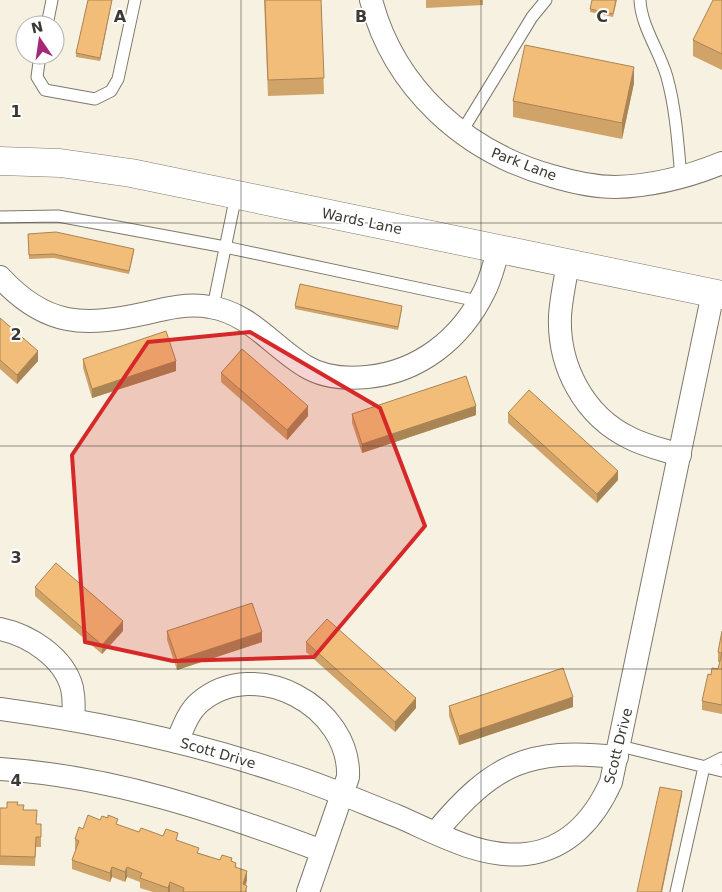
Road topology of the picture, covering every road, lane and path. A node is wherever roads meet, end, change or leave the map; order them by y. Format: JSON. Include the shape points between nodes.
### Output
{"nodes":[{"id":1,"x":52,"y":0,"type":"edge"},
{"id":2,"x":135,"y":0,"type":"edge"},
{"id":3,"x":371,"y":0,"type":"edge"},
{"id":4,"x":546,"y":0,"type":"edge"},
{"id":5,"x":640,"y":0,"type":"edge"},
{"id":6,"x":49,"y":15,"type":"edge"},
{"id":7,"x":38,"y":65,"type":"edge"},
{"id":8,"x":461,"y":133,"type":"junction"},
{"id":9,"x":0,"y":161,"type":"edge"},
{"id":10,"x":722,"y":163,"type":"edge"},
{"id":11,"x":680,"y":178,"type":"junction"},
{"id":12,"x":236,"y":195,"type":"junction"},
{"id":13,"x":0,"y":217,"type":"edge"},
{"id":14,"x":225,"y":247,"type":"junction"},
{"id":15,"x":499,"y":249,"type":"junction"},
{"id":16,"x":568,"y":264,"type":"junction"},
{"id":17,"x":0,"y":277,"type":"edge"},
{"id":18,"x":717,"y":294,"type":"edge"},
{"id":19,"x":478,"y":301,"type":"junction"},
{"id":20,"x":213,"y":307,"type":"junction"},
{"id":21,"x":680,"y":455,"type":"junction"},
{"id":22,"x":0,"y":629,"type":"edge"},
{"id":23,"x":0,"y":709,"type":"edge"},
{"id":24,"x":73,"y":719,"type":"junction"},
{"id":25,"x":177,"y":742,"type":"junction"},
{"id":26,"x":619,"y":751,"type":"junction"},
{"id":27,"x":722,"y":758,"type":"edge"},
{"id":28,"x":704,"y":767,"type":"junction"},
{"id":29,"x":0,"y":769,"type":"edge"},
{"id":30,"x":722,"y":770,"type":"edge"},
{"id":31,"x":343,"y":794,"type":"junction"},
{"id":32,"x":436,"y":832,"type":"junction"},
{"id":33,"x":322,"y":851,"type":"junction"},
{"id":34,"x":308,"y":892,"type":"edge"},
{"id":35,"x":676,"y":892,"type":"edge"}],
"edges":[{"from":1,"to":6,"type":"lane"},
{"from":2,"to":7,"type":"lane","via":[[118,79],[108,94],[95,99],[45,90],[36,74]]},
{"from":3,"to":8,"type":"street","name":"Park Lane","via":[[382,35],[404,73],[426,102]]},
{"from":4,"to":8,"type":"lane","via":[[532,17]]},
{"from":5,"to":11,"type":"lane","via":[[669,84]]},
{"from":8,"to":11,"type":"street","name":"Park Lane","via":[[506,160],[564,180],[613,187]]},
{"from":9,"to":12,"type":"street","name":"Wards Lane","via":[[81,165]]},
{"from":10,"to":11,"type":"street","name":"Park Lane"},
{"from":12,"to":14,"type":"lane"},
{"from":12,"to":15,"type":"street","name":"Wards Lane"},
{"from":13,"to":14,"type":"lane","via":[[58,216]]},
{"from":14,"to":19,"type":"lane"},
{"from":14,"to":20,"type":"lane"},
{"from":15,"to":16,"type":"street","name":"Wards Lane"},
{"from":15,"to":19,"type":"street","via":[[484,293]]},
{"from":16,"to":18,"type":"street","name":"Wards Lane"},
{"from":16,"to":21,"type":"street","via":[[560,317],[561,333],[570,376],[578,390],[600,418],[614,429],[630,439]]},
{"from":17,"to":20,"type":"street","via":[[34,307],[54,317],[73,321],[106,321],[169,308]]},
{"from":18,"to":21,"type":"street","name":"Scott Drive"},
{"from":19,"to":20,"type":"street","via":[[459,328],[430,356],[394,372],[352,378],[313,370],[248,322]]},
{"from":21,"to":26,"type":"street","name":"Scott Drive"},
{"from":22,"to":24,"type":"street","via":[[32,641],[58,663],[72,687]]},
{"from":23,"to":24,"type":"street","name":"Scott Drive"},
{"from":24,"to":25,"type":"street","name":"Scott Drive"},
{"from":25,"to":31,"type":"street","name":"Scott Drive","via":[[284,772]]},
{"from":25,"to":31,"type":"street","via":[[191,713],[211,695],[242,686],[271,687],[305,701],[321,712],[334,728],[348,764]]},
{"from":26,"to":28,"type":"lane"},
{"from":26,"to":32,"type":"street","via":[[549,755],[518,762],[474,791]]},
{"from":26,"to":32,"type":"street","name":"Scott Drive","via":[[611,782],[595,813],[583,827],[557,844],[528,854],[499,854],[470,847]]},
{"from":27,"to":28,"type":"lane"},
{"from":28,"to":30,"type":"lane"},
{"from":28,"to":35,"type":"lane"},
{"from":29,"to":33,"type":"street","via":[[70,776],[143,792],[240,820]]},
{"from":31,"to":32,"type":"street","name":"Scott Drive"},
{"from":31,"to":33,"type":"street"},
{"from":33,"to":34,"type":"street"}]}
